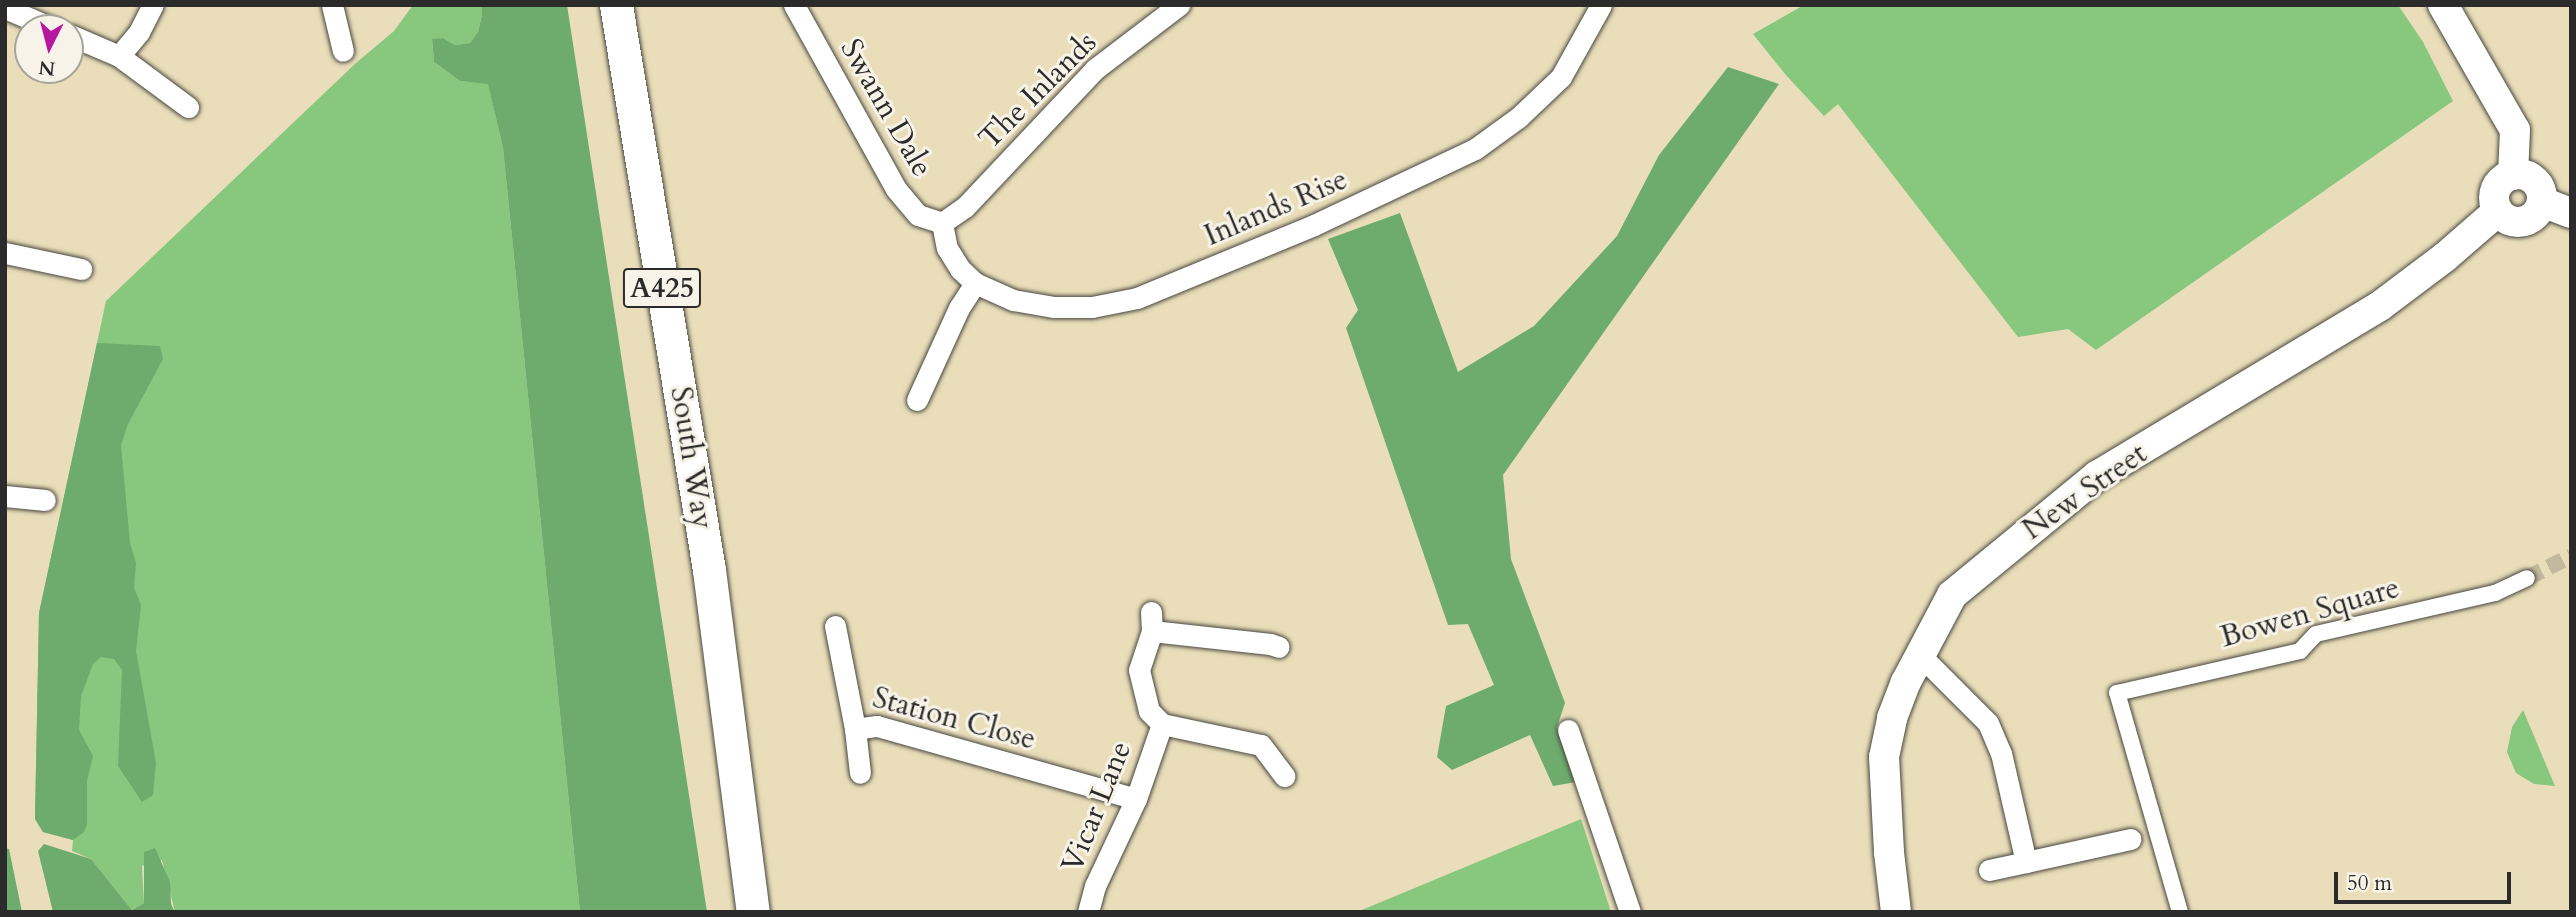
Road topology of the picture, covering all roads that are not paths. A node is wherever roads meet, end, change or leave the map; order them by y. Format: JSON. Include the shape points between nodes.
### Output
{"nodes":[{"id":1,"x":153,"y":5,"type":"edge"},
{"id":2,"x":332,"y":5,"type":"edge"},
{"id":3,"x":615,"y":5,"type":"edge"},
{"id":4,"x":794,"y":5,"type":"edge"},
{"id":5,"x":1179,"y":5,"type":"edge"},
{"id":6,"x":1601,"y":5,"type":"edge"},
{"id":7,"x":2443,"y":5,"type":"edge"},
{"id":8,"x":84,"y":41,"type":"edge"},
{"id":9,"x":343,"y":51,"type":"dead end"},
{"id":10,"x":119,"y":56,"type":"junction"},
{"id":11,"x":188,"y":107,"type":"dead end"},
{"id":12,"x":2513,"y":175,"type":"junction"},
{"id":13,"x":2542,"y":202,"type":"junction"},
{"id":14,"x":2498,"y":211,"type":"junction"},
{"id":15,"x":2571,"y":214,"type":"edge"},
{"id":16,"x":942,"y":223,"type":"junction"},
{"id":17,"x":5,"y":253,"type":"edge"},
{"id":18,"x":81,"y":269,"type":"dead end"},
{"id":19,"x":975,"y":283,"type":"junction"},
{"id":20,"x":917,"y":400,"type":"dead end"},
{"id":21,"x":5,"y":496,"type":"edge"},
{"id":22,"x":45,"y":500,"type":"dead end"},
{"id":23,"x":2527,"y":578,"type":"tunnel mouth"},
{"id":24,"x":835,"y":626,"type":"dead end"},
{"id":25,"x":1279,"y":647,"type":"dead end"},
{"id":26,"x":1920,"y":655,"type":"junction"},
{"id":27,"x":1162,"y":724,"type":"junction"},
{"id":28,"x":855,"y":729,"type":"junction"},
{"id":29,"x":1569,"y":730,"type":"dead end"},
{"id":30,"x":860,"y":773,"type":"dead end"},
{"id":31,"x":1284,"y":776,"type":"dead end"},
{"id":32,"x":1136,"y":800,"type":"junction"},
{"id":33,"x":2130,"y":839,"type":"dead end"},
{"id":34,"x":2025,"y":862,"type":"junction"},
{"id":35,"x":1989,"y":870,"type":"dead end"},
{"id":36,"x":753,"y":912,"type":"edge"},
{"id":37,"x":1088,"y":912,"type":"edge"},
{"id":38,"x":1630,"y":912,"type":"edge"},
{"id":39,"x":1896,"y":912,"type":"edge"},
{"id":40,"x":2180,"y":912,"type":"edge"}],
"edges":[{"from":1,"to":10,"type":"street"},
{"from":2,"to":9,"type":"street"},
{"from":3,"to":36,"type":"main road","name":"South Way","number":"A425","via":[[709,570]]},
{"from":4,"to":16,"type":"street","name":"Swann Dale","via":[[896,189],[918,215]]},
{"from":5,"to":16,"type":"street","name":"The Inlands","via":[[1095,69],[965,207]]},
{"from":6,"to":19,"type":"street","name":"Inlands Rise","via":[[1561,77],[1519,117],[1475,149],[1314,225],[1137,298],[1092,307],[1013,300]]},
{"from":7,"to":12,"type":"main road","via":[[2515,130]]},
{"from":8,"to":10,"type":"street"},
{"from":10,"to":11,"type":"street"},
{"from":12,"to":13,"type":"main road","via":[[2528,176],[2537,183]]},
{"from":12,"to":14,"type":"main road","via":[[2498,186]]},
{"from":13,"to":14,"type":"main road","via":[[2538,213],[2524,222],[2509,221]]},
{"from":13,"to":15,"type":"main road"},
{"from":14,"to":26,"type":"main road","name":"New Street","via":[[2380,306],[2098,476],[1952,595]]},
{"from":16,"to":19,"type":"street","name":"Inlands Rise","via":[[947,248]]},
{"from":17,"to":18,"type":"street"},
{"from":19,"to":20,"type":"street"},
{"from":21,"to":22,"type":"street"},
{"from":23,"to":40,"type":"street","name":"Bowen Square","via":[[2495,593],[2316,634],[2300,651],[2116,693]]},
{"from":24,"to":28,"type":"street","name":"Station Close"},
{"from":25,"to":27,"type":"street","via":[[1151,621],[1139,670],[1149,711]]},
{"from":26,"to":34,"type":"street","via":[[1988,723],[2001,753]]},
{"from":26,"to":39,"type":"main road","name":"New Street","via":[[1892,718],[1884,757]]},
{"from":27,"to":31,"type":"street","via":[[1262,745]]},
{"from":27,"to":32,"type":"street","name":"Vicar Lane"},
{"from":28,"to":30,"type":"street"},
{"from":28,"to":32,"type":"street","name":"Station Close","via":[[877,726]]},
{"from":29,"to":38,"type":"street"},
{"from":32,"to":37,"type":"street","name":"Vicar Lane","via":[[1095,886]]},
{"from":33,"to":34,"type":"street"},
{"from":34,"to":35,"type":"street"}]}
